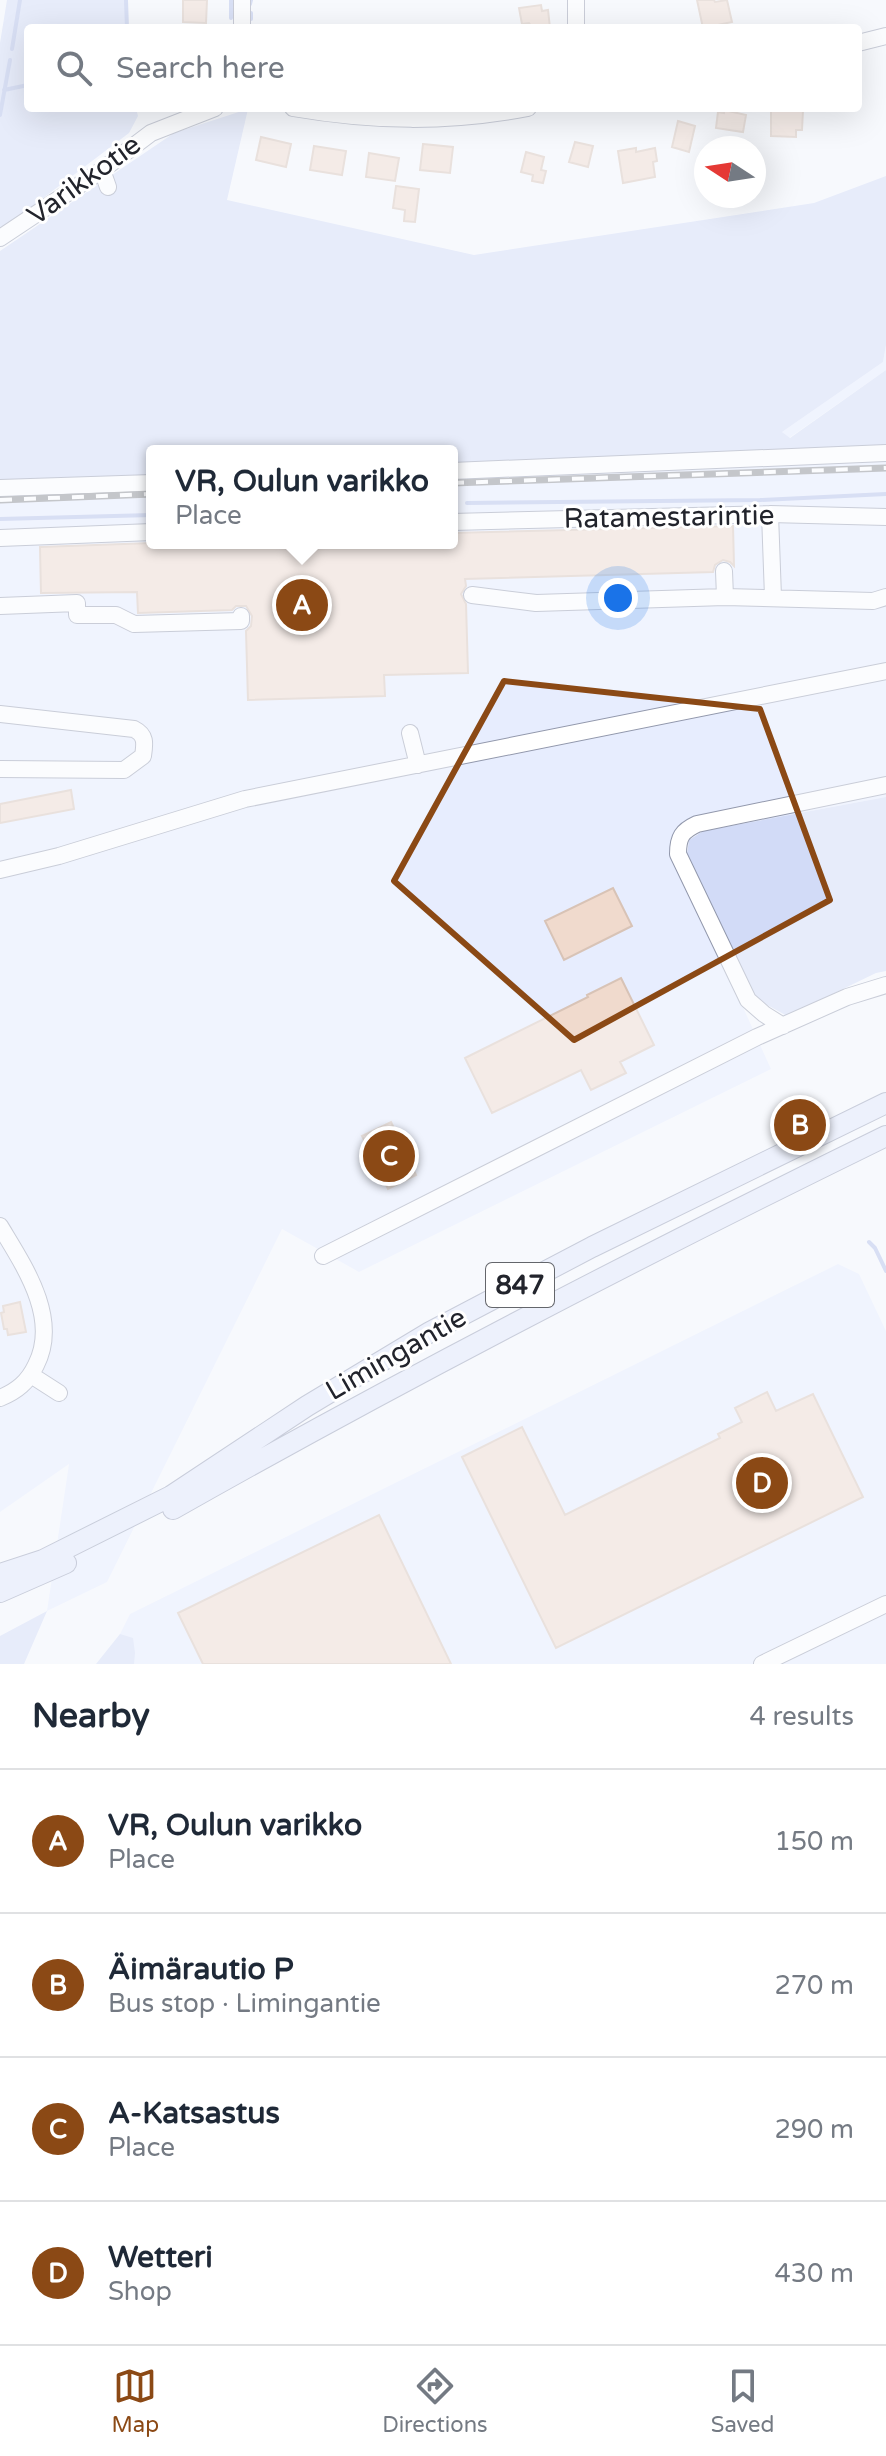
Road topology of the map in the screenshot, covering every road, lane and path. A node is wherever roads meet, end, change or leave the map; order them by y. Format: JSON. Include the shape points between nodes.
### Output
{"nodes":[{"id":1,"x":242,"y":0,"type":"edge"},
{"id":2,"x":576,"y":0,"type":"edge"},
{"id":3,"x":242,"y":24,"type":"edge"},
{"id":4,"x":576,"y":24,"type":"edge"},
{"id":5,"x":886,"y":36,"type":"edge"},
{"id":6,"x":862,"y":42,"type":"edge"},
{"id":7,"x":205,"y":112,"type":"edge"},
{"id":8,"x":316,"y":112,"type":"edge"},
{"id":9,"x":505,"y":112,"type":"edge"},
{"id":10,"x":102,"y":170,"type":"junction"},
{"id":11,"x":108,"y":187,"type":"dead end"},
{"id":12,"x":0,"y":238,"type":"edge"},
{"id":13,"x":886,"y":453,"type":"edge"},
{"id":14,"x":458,"y":471,"type":"edge"},
{"id":15,"x":146,"y":483,"type":"edge"},
{"id":16,"x":0,"y":488,"type":"edge"},
{"id":17,"x":770,"y":514,"type":"junction"},
{"id":18,"x":886,"y":517,"type":"edge"},
{"id":19,"x":458,"y":522,"type":"edge"},
{"id":20,"x":146,"y":532,"type":"edge"},
{"id":21,"x":0,"y":538,"type":"edge"},
{"id":22,"x":724,"y":571,"type":"dead end"},
{"id":23,"x":472,"y":595,"type":"dead end"},
{"id":24,"x":725,"y":597,"type":"junction"},
{"id":25,"x":773,"y":597,"type":"junction"},
{"id":26,"x":886,"y":597,"type":"edge"},
{"id":27,"x":0,"y":606,"type":"edge"},
{"id":28,"x":241,"y":616,"type":"dead end"},
{"id":29,"x":886,"y":671,"type":"edge"},
{"id":30,"x":0,"y":714,"type":"edge"},
{"id":31,"x":410,"y":733,"type":"dead end"},
{"id":32,"x":418,"y":765,"type":"junction"},
{"id":33,"x":0,"y":769,"type":"edge"},
{"id":34,"x":886,"y":785,"type":"edge"},
{"id":35,"x":0,"y":870,"type":"edge"},
{"id":36,"x":886,"y":985,"type":"edge"},
{"id":37,"x":783,"y":1026,"type":"junction"},
{"id":38,"x":886,"y":1103,"type":"edge"},
{"id":39,"x":886,"y":1136,"type":"edge"},
{"id":40,"x":0,"y":1226,"type":"edge"},
{"id":41,"x":323,"y":1256,"type":"dead end"},
{"id":42,"x":31,"y":1375,"type":"junction"},
{"id":43,"x":59,"y":1393,"type":"dead end"},
{"id":44,"x":5,"y":1396,"type":"edge"},
{"id":45,"x":167,"y":1505,"type":"junction"},
{"id":46,"x":41,"y":1568,"type":"junction"},
{"id":47,"x":0,"y":1574,"type":"edge"},
{"id":48,"x":0,"y":1592,"type":"edge"},
{"id":49,"x":886,"y":1604,"type":"edge"},
{"id":50,"x":762,"y":1664,"type":"edge"}],
"edges":[{"from":1,"to":3,"type":"street"},
{"from":2,"to":4,"type":"street"},
{"from":5,"to":6,"type":"street"},
{"from":7,"to":10,"type":"street","name":"Varikkotie","via":[[151,133]]},
{"from":8,"to":9,"type":"street","via":[[402,121]]},
{"from":10,"to":11,"type":"street"},
{"from":10,"to":12,"type":"street","name":"Varikkotie"},
{"from":13,"to":14,"type":"street"},
{"from":15,"to":16,"type":"street"},
{"from":17,"to":18,"type":"street","name":"Ratamestarintie"},
{"from":17,"to":19,"type":"street","name":"Ratamestarintie","via":[[724,521]]},
{"from":17,"to":25,"type":"street"},
{"from":20,"to":21,"type":"street"},
{"from":22,"to":24,"type":"street"},
{"from":23,"to":24,"type":"street","via":[[536,603]]},
{"from":24,"to":25,"type":"street"},
{"from":25,"to":26,"type":"street"},
{"from":27,"to":28,"type":"street","via":[[77,603],[77,615],[116,615],[134,624],[241,621]]},
{"from":29,"to":32,"type":"street"},
{"from":30,"to":33,"type":"street","via":[[134,729],[144,738],[143,756],[124,770]]},
{"from":31,"to":32,"type":"street"},
{"from":32,"to":35,"type":"street","via":[[245,799]]},
{"from":34,"to":37,"type":"street","via":[[697,824],[683,830],[678,841],[678,854],[748,1000]]},
{"from":36,"to":37,"type":"street"},
{"from":37,"to":41,"type":"street"},
{"from":38,"to":45,"type":"main road","name":"Limingantie","number":"847","via":[[430,1332],[307,1406]]},
{"from":39,"to":45,"type":"main road","name":"Limingantie","number":"847"},
{"from":40,"to":42,"type":"street","via":[[26,1269],[42,1311],[44,1344]]},
{"from":42,"to":43,"type":"street"},
{"from":42,"to":44,"type":"street"},
{"from":45,"to":46,"type":"main road","name":"Limingantie","number":"847"},
{"from":46,"to":47,"type":"main road","name":"Limingantie","number":"847"},
{"from":46,"to":48,"type":"main road","name":"Limingantie","number":"847"},
{"from":49,"to":50,"type":"street"}]}
